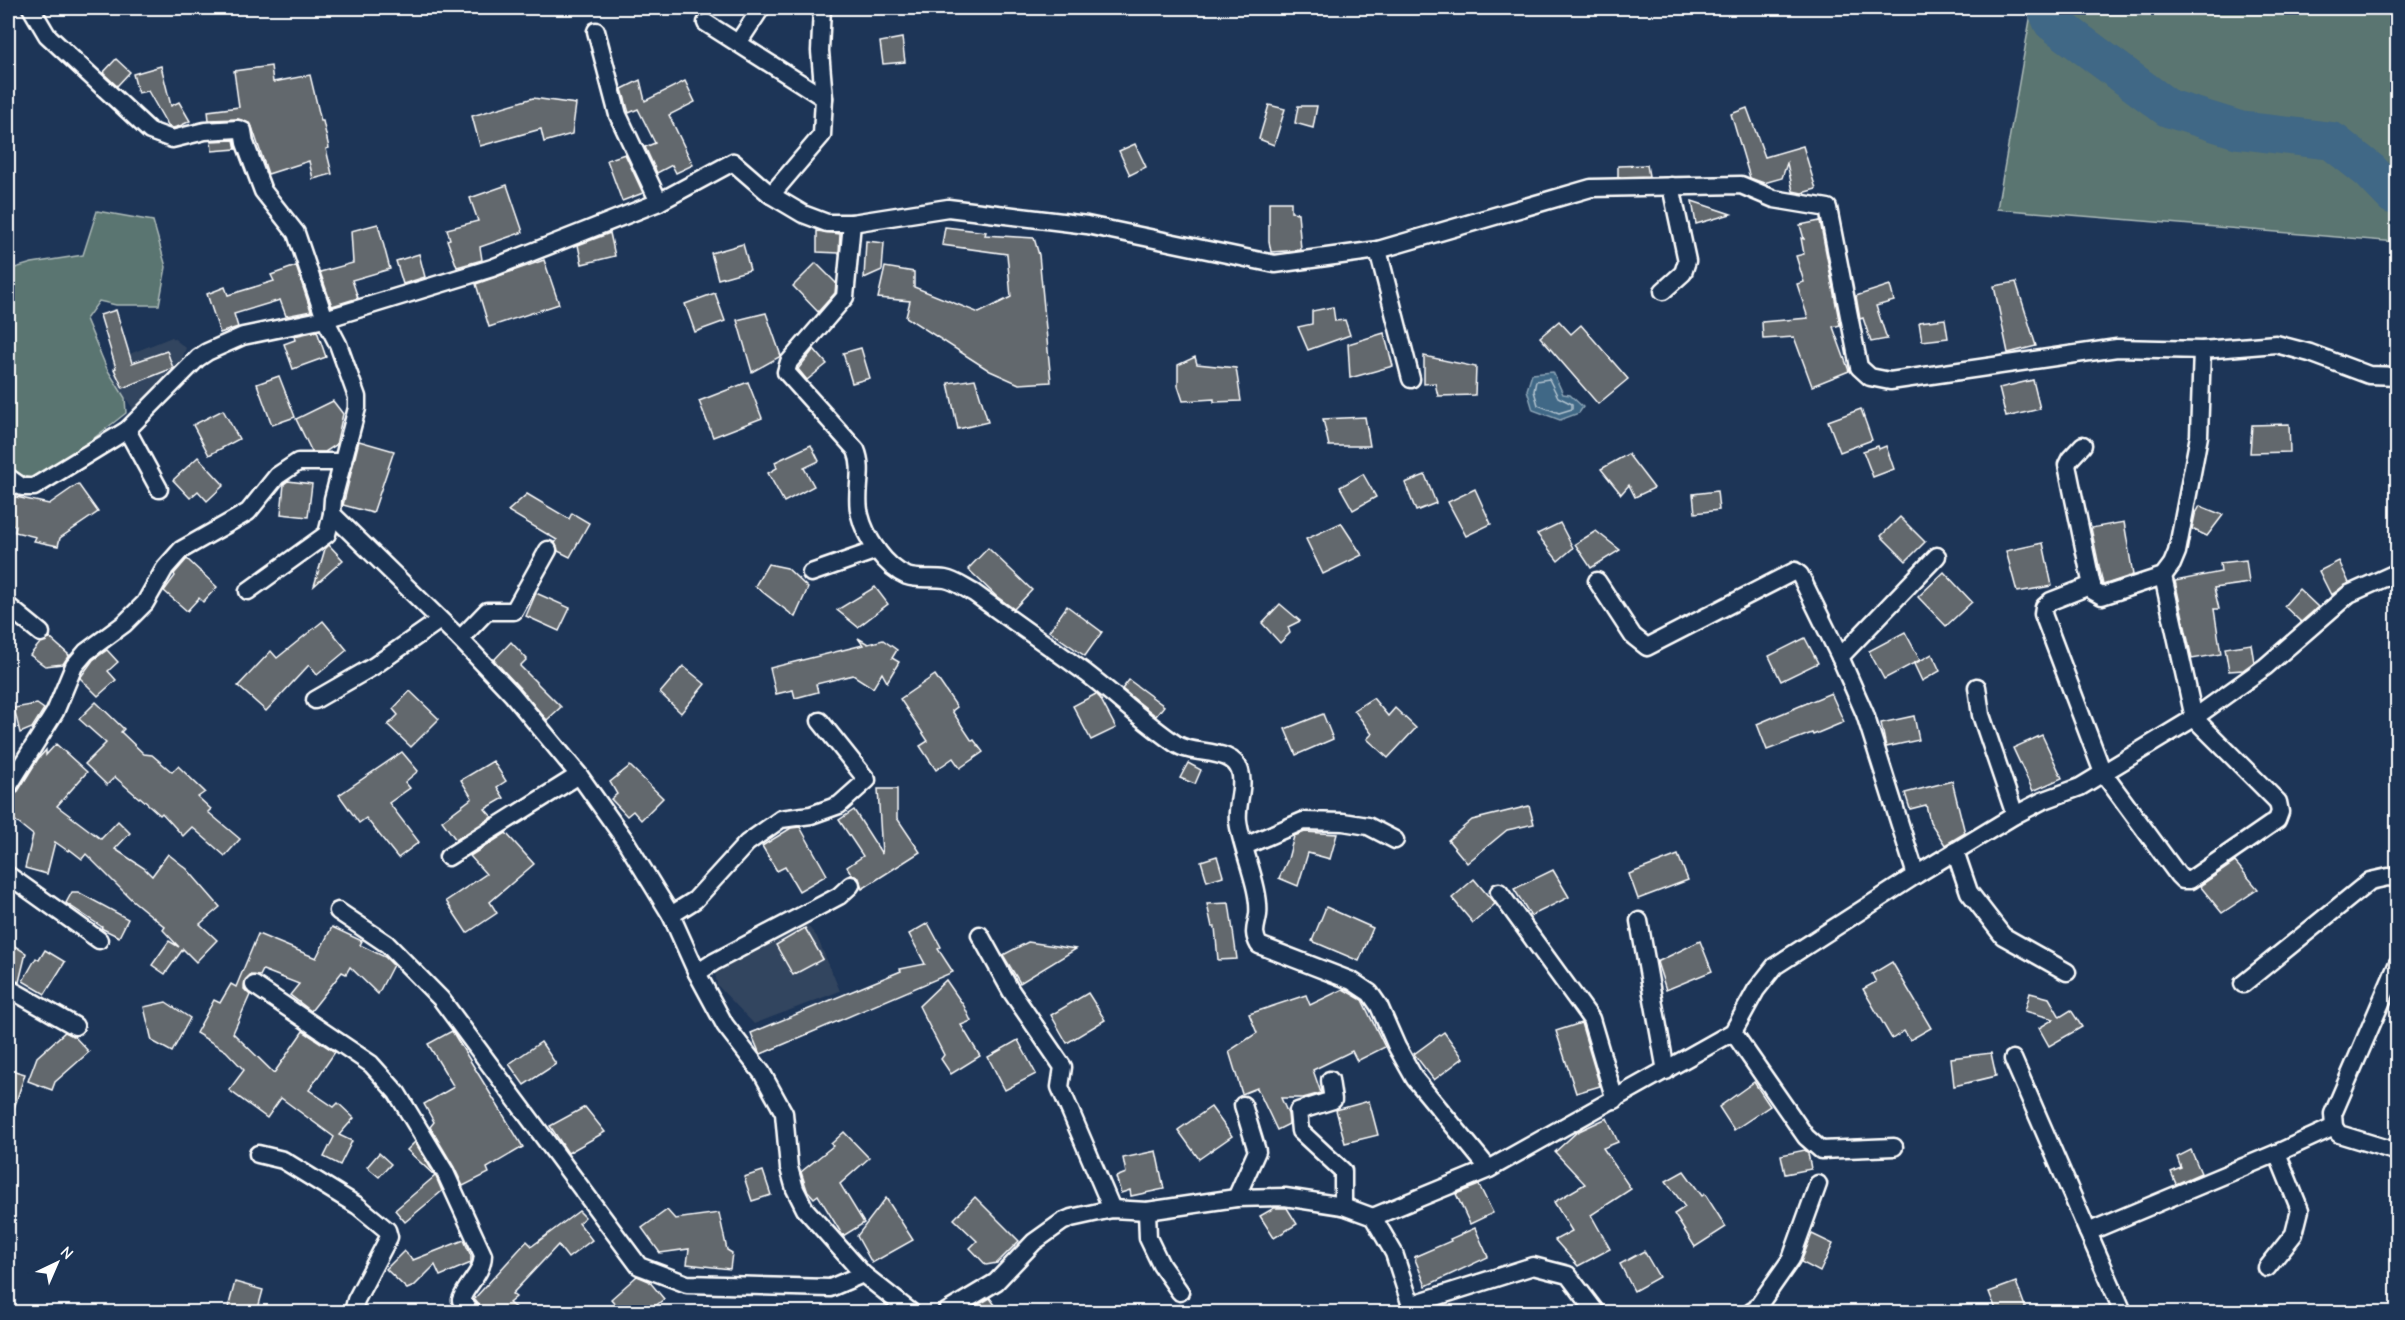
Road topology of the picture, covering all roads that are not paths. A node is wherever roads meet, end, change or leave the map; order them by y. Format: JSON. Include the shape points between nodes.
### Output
{"nodes":[{"id":1,"x":31,"y":8,"type":"edge"},
{"id":2,"x":761,"y":8,"type":"edge"},
{"id":3,"x":822,"y":8,"type":"edge"},
{"id":4,"x":706,"y":23,"type":"dead end"},
{"id":5,"x":596,"y":31,"type":"dead end"},
{"id":6,"x":738,"y":43,"type":"junction"},
{"id":7,"x":824,"y":98,"type":"junction"},
{"id":8,"x":1671,"y":186,"type":"junction"},
{"id":9,"x":771,"y":195,"type":"junction"},
{"id":10,"x":658,"y":202,"type":"junction"},
{"id":11,"x":852,"y":223,"type":"junction"},
{"id":12,"x":1378,"y":250,"type":"junction"},
{"id":13,"x":1663,"y":291,"type":"dead end"},
{"id":14,"x":325,"y":319,"type":"junction"},
{"id":15,"x":2202,"y":350,"type":"junction"},
{"id":16,"x":2397,"y":376,"type":"edge"},
{"id":17,"x":1411,"y":379,"type":"dead end"},
{"id":18,"x":126,"y":430,"type":"junction"},
{"id":19,"x":2083,"y":446,"type":"dead end"},
{"id":20,"x":343,"y":462,"type":"junction"},
{"id":21,"x":8,"y":477,"type":"edge"},
{"id":22,"x":159,"y":489,"type":"dead end"},
{"id":23,"x":332,"y":514,"type":"junction"},
{"id":24,"x":548,"y":550,"type":"dead end"},
{"id":25,"x":878,"y":550,"type":"junction"},
{"id":26,"x":1937,"y":556,"type":"dead end"},
{"id":27,"x":2397,"y":572,"type":"edge"},
{"id":28,"x":811,"y":573,"type":"dead end"},
{"id":29,"x":2163,"y":576,"type":"junction"},
{"id":30,"x":1597,"y":581,"type":"dead end"},
{"id":31,"x":2092,"y":585,"type":"junction"},
{"id":32,"x":248,"y":591,"type":"dead end"},
{"id":33,"x":8,"y":606,"type":"edge"},
{"id":34,"x":440,"y":620,"type":"junction"},
{"id":35,"x":41,"y":633,"type":"dead end"},
{"id":36,"x":460,"y":639,"type":"junction"},
{"id":37,"x":1840,"y":657,"type":"junction"},
{"id":38,"x":1977,"y":687,"type":"dead end"},
{"id":39,"x":315,"y":700,"type":"dead end"},
{"id":40,"x":2194,"y":718,"type":"junction"},
{"id":41,"x":820,"y":720,"type":"dead end"},
{"id":42,"x":2103,"y":773,"type":"junction"},
{"id":43,"x":579,"y":775,"type":"junction"},
{"id":44,"x":8,"y":788,"type":"edge"},
{"id":45,"x":2015,"y":815,"type":"junction"},
{"id":46,"x":1395,"y":840,"type":"dead end"},
{"id":47,"x":1245,"y":846,"type":"junction"},
{"id":48,"x":1956,"y":851,"type":"junction"},
{"id":49,"x":448,"y":857,"type":"dead end"},
{"id":50,"x":1916,"y":874,"type":"junction"},
{"id":51,"x":8,"y":875,"type":"edge"},
{"id":52,"x":2397,"y":879,"type":"edge"},
{"id":53,"x":852,"y":885,"type":"dead end"},
{"id":54,"x":1498,"y":892,"type":"dead end"},
{"id":55,"x":338,"y":911,"type":"dead end"},
{"id":56,"x":671,"y":915,"type":"junction"},
{"id":57,"x":1639,"y":921,"type":"dead end"},
{"id":58,"x":980,"y":935,"type":"dead end"},
{"id":59,"x":99,"y":940,"type":"dead end"},
{"id":60,"x":2397,"y":963,"type":"edge"},
{"id":61,"x":2067,"y":972,"type":"dead end"},
{"id":62,"x":697,"y":973,"type":"junction"},
{"id":63,"x":2243,"y":984,"type":"dead end"},
{"id":64,"x":254,"y":985,"type":"dead end"},
{"id":65,"x":8,"y":988,"type":"edge"},
{"id":66,"x":75,"y":1026,"type":"dead end"},
{"id":67,"x":1734,"y":1032,"type":"junction"},
{"id":68,"x":2013,"y":1059,"type":"dead end"},
{"id":69,"x":1666,"y":1071,"type":"junction"},
{"id":70,"x":1330,"y":1080,"type":"dead end"},
{"id":71,"x":1615,"y":1100,"type":"junction"},
{"id":72,"x":1243,"y":1105,"type":"dead end"},
{"id":73,"x":2334,"y":1127,"type":"junction"},
{"id":74,"x":1894,"y":1147,"type":"dead end"},
{"id":75,"x":2397,"y":1152,"type":"edge"},
{"id":76,"x":2277,"y":1153,"type":"junction"},
{"id":77,"x":258,"y":1154,"type":"dead end"},
{"id":78,"x":1489,"y":1169,"type":"junction"},
{"id":79,"x":1818,"y":1184,"type":"dead end"},
{"id":80,"x":1236,"y":1198,"type":"junction"},
{"id":81,"x":1343,"y":1206,"type":"junction"},
{"id":82,"x":1113,"y":1209,"type":"junction"},
{"id":83,"x":1147,"y":1210,"type":"junction"},
{"id":84,"x":1373,"y":1216,"type":"junction"},
{"id":85,"x":2088,"y":1232,"type":"junction"},
{"id":86,"x":2267,"y":1268,"type":"dead end"},
{"id":87,"x":863,"y":1274,"type":"junction"},
{"id":88,"x":1180,"y":1292,"type":"dead end"},
{"id":89,"x":1412,"y":1309,"type":"edge"},
{"id":90,"x":353,"y":1312,"type":"edge"},
{"id":91,"x":471,"y":1312,"type":"edge"},
{"id":92,"x":910,"y":1312,"type":"edge"},
{"id":93,"x":946,"y":1312,"type":"edge"},
{"id":94,"x":1596,"y":1312,"type":"edge"},
{"id":95,"x":1751,"y":1312,"type":"edge"},
{"id":96,"x":2123,"y":1312,"type":"edge"}],
"edges":[{"from":1,"to":14,"type":"street","via":[[47,35],[150,131],[172,139],[205,131],[243,131],[263,191],[296,233]]},
{"from":2,"to":6,"type":"street"},
{"from":3,"to":7,"type":"street"},
{"from":4,"to":6,"type":"street"},
{"from":5,"to":10,"type":"street","via":[[618,115]]},
{"from":6,"to":7,"type":"street"},
{"from":7,"to":9,"type":"street","via":[[822,135]]},
{"from":8,"to":12,"type":"street","via":[[1591,188]]},
{"from":8,"to":13,"type":"street","via":[[1688,261],[1683,273]]},
{"from":8,"to":15,"type":"street","via":[[1741,185],[1774,199],[1828,208],[1859,367],[1870,377],[1890,381],[2117,348]]},
{"from":9,"to":10,"type":"street","via":[[733,162]]},
{"from":9,"to":11,"type":"street","via":[[827,223]]},
{"from":10,"to":14,"type":"street","via":[[492,268]]},
{"from":11,"to":12,"type":"street","via":[[948,208],[1088,225],[1275,264]]},
{"from":11,"to":25,"type":"street","via":[[845,297],[789,362],[786,372],[856,450],[860,460],[858,510]]},
{"from":12,"to":17,"type":"street"},
{"from":14,"to":18,"type":"street","via":[[243,336],[207,352]]},
{"from":14,"to":20,"type":"street","via":[[357,397]]},
{"from":15,"to":16,"type":"street","via":[[2276,344],[2368,375]]},
{"from":15,"to":29,"type":"street","via":[[2199,436],[2177,552]]},
{"from":18,"to":21,"type":"street","via":[[34,487],[22,487]]},
{"from":18,"to":22,"type":"street"},
{"from":19,"to":31,"type":"street","via":[[2067,465]]},
{"from":20,"to":23,"type":"street"},
{"from":20,"to":44,"type":"street","via":[[298,462],[278,476],[248,512],[181,550],[165,568],[145,603],[74,666],[56,712]]},
{"from":23,"to":32,"type":"street","via":[[327,534]]},
{"from":23,"to":34,"type":"street"},
{"from":24,"to":36,"type":"street","via":[[514,611],[487,611]]},
{"from":25,"to":28,"type":"street"},
{"from":25,"to":47,"type":"street","via":[[909,577],[944,579],[974,594],[1179,746],[1232,760],[1240,769],[1242,780],[1238,822]]},
{"from":26,"to":37,"type":"street"},
{"from":27,"to":40,"type":"street","via":[[2349,594],[2265,667]]},
{"from":29,"to":31,"type":"street","via":[[2102,596],[2093,591]]},
{"from":29,"to":40,"type":"street"},
{"from":30,"to":37,"type":"street","via":[[1633,636],[1647,646],[1795,571],[1800,574]]},
{"from":31,"to":42,"type":"street","via":[[2051,601],[2044,606],[2043,614]]},
{"from":33,"to":35,"type":"street"},
{"from":34,"to":36,"type":"street"},
{"from":34,"to":39,"type":"street","via":[[374,666]]},
{"from":36,"to":43,"type":"street"},
{"from":37,"to":50,"type":"street","via":[[1865,714]]},
{"from":38,"to":45,"type":"street","via":[[1981,715]]},
{"from":40,"to":42,"type":"street"},
{"from":40,"to":42,"type":"street","via":[[2278,802],[2280,812],[2277,820],[2190,880],[2178,875]]},
{"from":41,"to":56,"type":"street","via":[[867,780],[839,805],[811,815],[781,819],[747,843],[695,900]]},
{"from":42,"to":45,"type":"street"},
{"from":43,"to":49,"type":"street"},
{"from":43,"to":56,"type":"street"},
{"from":45,"to":48,"type":"street"},
{"from":46,"to":47,"type":"street","via":[[1368,826],[1303,820]]},
{"from":47,"to":78,"type":"street","via":[[1256,894],[1258,915],[1254,925],[1259,945],[1352,981],[1370,993],[1415,1079]]},
{"from":48,"to":50,"type":"street"},
{"from":48,"to":61,"type":"street","via":[[1969,892],[2003,936]]},
{"from":50,"to":67,"type":"street","via":[[1775,966],[1756,990]]},
{"from":51,"to":59,"type":"street"},
{"from":52,"to":63,"type":"street","via":[[2370,881]]},
{"from":53,"to":62,"type":"street","via":[[839,896]]},
{"from":54,"to":71,"type":"street","via":[[1590,1019]]},
{"from":55,"to":87,"type":"street","via":[[387,944],[441,999],[639,1266],[687,1284],[830,1288]]},
{"from":56,"to":62,"type":"street"},
{"from":57,"to":69,"type":"street"},
{"from":58,"to":82,"type":"street","via":[[1011,991],[1063,1067],[1060,1087]]},
{"from":60,"to":73,"type":"street","via":[[2333,1114]]},
{"from":62,"to":87,"type":"street","via":[[725,1025],[762,1073],[784,1113],[789,1168],[800,1199]]},
{"from":64,"to":91,"type":"street","via":[[370,1064],[398,1093],[445,1172],[483,1255],[478,1274],[461,1300]]},
{"from":65,"to":66,"type":"street"},
{"from":67,"to":69,"type":"street"},
{"from":67,"to":74,"type":"street","via":[[1806,1137],[1821,1150]]},
{"from":68,"to":85,"type":"street"},
{"from":69,"to":71,"type":"street"},
{"from":70,"to":81,"type":"street","via":[[1333,1100],[1298,1111],[1300,1131],[1343,1171]]},
{"from":71,"to":78,"type":"street"},
{"from":72,"to":80,"type":"street","via":[[1257,1151]]},
{"from":73,"to":75,"type":"street","via":[[2339,1134]]},
{"from":73,"to":76,"type":"street"},
{"from":76,"to":85,"type":"street"},
{"from":76,"to":86,"type":"street","via":[[2300,1210],[2294,1234]]},
{"from":77,"to":90,"type":"street","via":[[283,1160],[358,1206],[387,1230],[389,1238]]},
{"from":78,"to":84,"type":"street"},
{"from":79,"to":95,"type":"street","via":[[1791,1259]]},
{"from":80,"to":81,"type":"street","via":[[1285,1197]]},
{"from":80,"to":83,"type":"street"},
{"from":81,"to":84,"type":"street"},
{"from":82,"to":83,"type":"street"},
{"from":82,"to":93,"type":"street","via":[[1062,1222],[1034,1242],[996,1282]]},
{"from":83,"to":88,"type":"street","via":[[1148,1238]]},
{"from":84,"to":89,"type":"street","via":[[1394,1253]]},
{"from":85,"to":96,"type":"street"},
{"from":87,"to":92,"type":"street"},
{"from":89,"to":94,"type":"street","via":[[1533,1266],[1568,1275]]}]}
